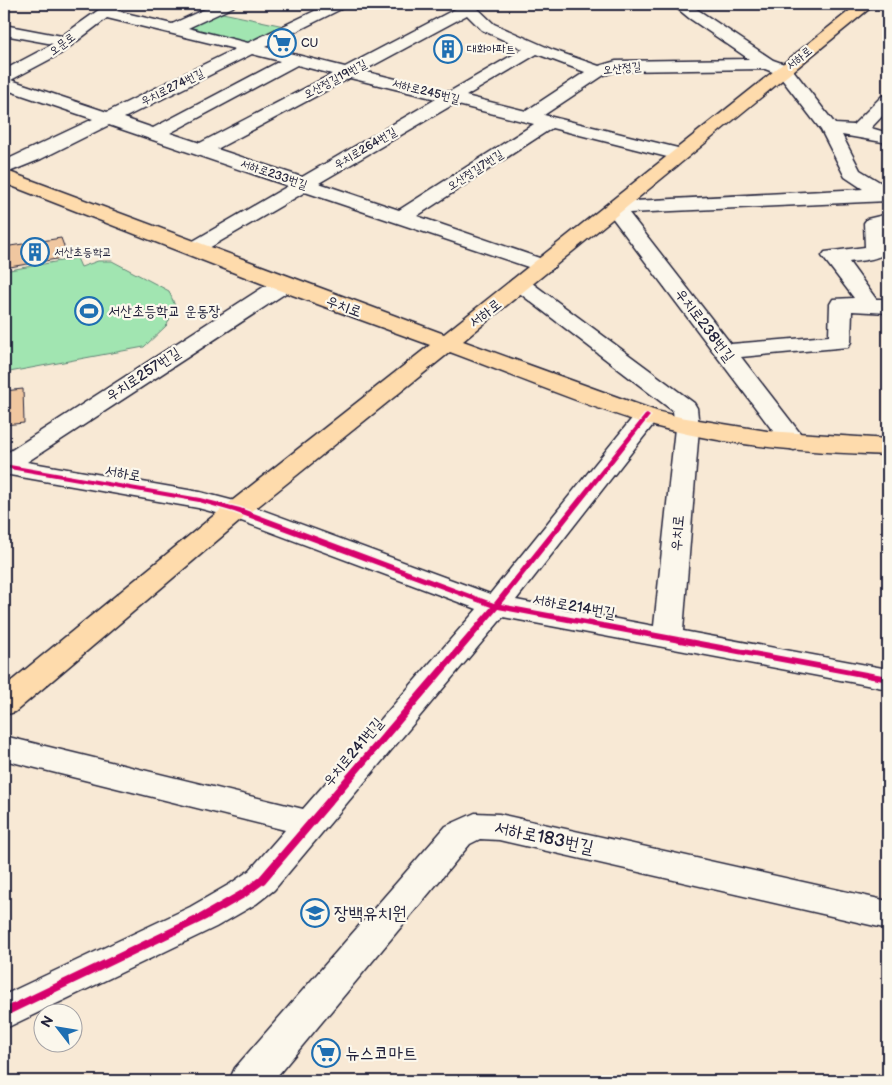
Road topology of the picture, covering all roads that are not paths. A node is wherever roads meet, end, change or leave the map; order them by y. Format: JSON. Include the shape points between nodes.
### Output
{"nodes":[{"id":1,"x":228,"y":4,"type":"edge"},
{"id":2,"x":340,"y":4,"type":"edge"},
{"id":3,"x":680,"y":4,"type":"edge"},
{"id":4,"x":867,"y":4,"type":"edge"},
{"id":5,"x":466,"y":6,"type":"edge"},
{"id":6,"x":110,"y":8,"type":"edge"},
{"id":7,"x":174,"y":29,"type":"junction"},
{"id":8,"x":4,"y":30,"type":"edge"},
{"id":9,"x":67,"y":42,"type":"junction"},
{"id":10,"x":252,"y":48,"type":"junction"},
{"id":11,"x":536,"y":48,"type":"junction"},
{"id":12,"x":296,"y":59,"type":"junction"},
{"id":13,"x":776,"y":67,"type":"junction"},
{"id":14,"x":598,"y":71,"type":"junction"},
{"id":15,"x":347,"y":72,"type":"junction"},
{"id":16,"x":4,"y":77,"type":"edge"},
{"id":17,"x":4,"y":83,"type":"edge"},
{"id":18,"x":451,"y":98,"type":"junction"},
{"id":19,"x":888,"y":100,"type":"edge"},
{"id":20,"x":530,"y":117,"type":"junction"},
{"id":21,"x":108,"y":118,"type":"junction"},
{"id":22,"x":549,"y":122,"type":"junction"},
{"id":23,"x":830,"y":129,"type":"junction"},
{"id":24,"x":858,"y":131,"type":"junction"},
{"id":25,"x":155,"y":134,"type":"junction"},
{"id":26,"x":888,"y":138,"type":"edge"},
{"id":27,"x":202,"y":150,"type":"junction"},
{"id":28,"x":679,"y":154,"type":"junction"},
{"id":29,"x":4,"y":168,"type":"edge"},
{"id":30,"x":4,"y":176,"type":"edge"},
{"id":31,"x":304,"y":184,"type":"junction"},
{"id":32,"x":887,"y":195,"type":"edge"},
{"id":33,"x":616,"y":208,"type":"junction"},
{"id":34,"x":400,"y":218,"type":"junction"},
{"id":35,"x":888,"y":220,"type":"edge"},
{"id":36,"x":195,"y":248,"type":"junction"},
{"id":37,"x":544,"y":266,"type":"junction"},
{"id":38,"x":284,"y":284,"type":"junction"},
{"id":39,"x":520,"y":285,"type":"junction"},
{"id":40,"x":879,"y":305,"type":"edge"},
{"id":41,"x":446,"y":344,"type":"junction"},
{"id":42,"x":725,"y":351,"type":"junction"},
{"id":43,"x":648,"y":416,"type":"junction"},
{"id":44,"x":687,"y":428,"type":"junction"},
{"id":45,"x":794,"y":442,"type":"junction"},
{"id":46,"x":888,"y":447,"type":"edge"},
{"id":47,"x":4,"y":466,"type":"edge"},
{"id":48,"x":237,"y":510,"type":"junction"},
{"id":49,"x":496,"y":606,"type":"junction"},
{"id":50,"x":668,"y":638,"type":"junction"},
{"id":51,"x":888,"y":679,"type":"edge"},
{"id":52,"x":4,"y":704,"type":"edge"},
{"id":53,"x":4,"y":748,"type":"edge"},
{"id":54,"x":310,"y":824,"type":"junction"},
{"id":55,"x":888,"y":915,"type":"edge"},
{"id":56,"x":4,"y":1013,"type":"edge"},
{"id":57,"x":249,"y":1081,"type":"edge"}],
"edges":[{"from":1,"to":7,"type":"street"},
{"from":2,"to":10,"type":"street","name":"우치로274번길"},
{"from":3,"to":13,"type":"street","via":[[700,11]]},
{"from":4,"to":13,"type":"main road","name":"서하로"},
{"from":5,"to":11,"type":"street","name":"오산정길","via":[[488,27]]},
{"from":5,"to":15,"type":"street","name":"오산정길19번길"},
{"from":6,"to":7,"type":"street","name":"서하로245번길"},
{"from":6,"to":9,"type":"street","name":"오문로"},
{"from":7,"to":10,"type":"street","name":"서하로245번길"},
{"from":8,"to":9,"type":"street"},
{"from":9,"to":16,"type":"street","name":"오문로"},
{"from":10,"to":12,"type":"street","name":"서하로245번길"},
{"from":10,"to":21,"type":"street","name":"우치로274번길"},
{"from":11,"to":14,"type":"street","name":"오산정길"},
{"from":11,"to":18,"type":"street","name":"우치로264번길"},
{"from":12,"to":15,"type":"street","name":"서하로245번길"},
{"from":12,"to":25,"type":"street"},
{"from":13,"to":14,"type":"street","name":"오산정길","via":[[616,66]]},
{"from":13,"to":23,"type":"street"},
{"from":13,"to":28,"type":"main road","name":"서하로"},
{"from":14,"to":20,"type":"street"},
{"from":15,"to":18,"type":"street","name":"서하로245번길"},
{"from":15,"to":27,"type":"street","name":"오산정길19번길"},
{"from":17,"to":21,"type":"street","name":"서하로233번길"},
{"from":18,"to":20,"type":"street","name":"서하로245번길"},
{"from":18,"to":31,"type":"street","name":"우치로264번길"},
{"from":19,"to":24,"type":"street"},
{"from":20,"to":22,"type":"street","name":"서하로245번길"},
{"from":21,"to":25,"type":"street","name":"서하로233번길"},
{"from":21,"to":29,"type":"street","name":"우치로274번길"},
{"from":22,"to":28,"type":"street","name":"서하로245번길"},
{"from":22,"to":34,"type":"street","name":"오산정길7번길"},
{"from":23,"to":24,"type":"street"},
{"from":23,"to":32,"type":"street","via":[[852,173]]},
{"from":24,"to":26,"type":"street"},
{"from":25,"to":27,"type":"street","name":"서하로233번길"},
{"from":27,"to":31,"type":"street","name":"서하로233번길"},
{"from":28,"to":33,"type":"main road","name":"서하로"},
{"from":30,"to":36,"type":"main road","name":"우치로"},
{"from":31,"to":34,"type":"street","name":"서하로233번길"},
{"from":31,"to":36,"type":"street","name":"우치로264번길"},
{"from":32,"to":33,"type":"street"},
{"from":33,"to":37,"type":"main road","name":"서하로"},
{"from":33,"to":42,"type":"street","name":"우치로238번길"},
{"from":34,"to":37,"type":"street","name":"서하로233번길"},
{"from":35,"to":40,"type":"street","via":[[874,223],[876,250],[863,255],[832,256]]},
{"from":36,"to":38,"type":"main road","name":"우치로"},
{"from":37,"to":39,"type":"main road","name":"서하로"},
{"from":38,"to":41,"type":"main road","name":"우치로"},
{"from":38,"to":47,"type":"street","name":"우치로257번길"},
{"from":39,"to":41,"type":"main road","name":"서하로"},
{"from":39,"to":44,"type":"street","name":"우치로","via":[[685,408]]},
{"from":40,"to":42,"type":"street","via":[[842,304],[840,342]]},
{"from":41,"to":43,"type":"main road","name":"우치로"},
{"from":41,"to":48,"type":"main road","name":"서하로"},
{"from":42,"to":45,"type":"street","name":"우치로238번길"},
{"from":43,"to":44,"type":"main road","name":"우치로"},
{"from":43,"to":49,"type":"street","name":"우치로241번길"},
{"from":44,"to":45,"type":"main road","name":"우치로","via":[[739,438]]},
{"from":44,"to":50,"type":"street","name":"우치로"},
{"from":45,"to":46,"type":"main road","name":"우치로"},
{"from":47,"to":48,"type":"street","name":"서하로","via":[[200,500]]},
{"from":48,"to":49,"type":"street","name":"서하로214번길"},
{"from":48,"to":52,"type":"main road","name":"서하로"},
{"from":49,"to":50,"type":"street","name":"서하로214번길"},
{"from":49,"to":54,"type":"street","name":"우치로241번길"},
{"from":50,"to":51,"type":"street","name":"서하로214번길"},
{"from":53,"to":54,"type":"street"},
{"from":54,"to":56,"type":"street","name":"우치로241번길","via":[[275,866],[243,894],[204,917]]},
{"from":55,"to":57,"type":"street","name":"서하로183번길","via":[[499,827],[475,826],[458,835]]}]}
